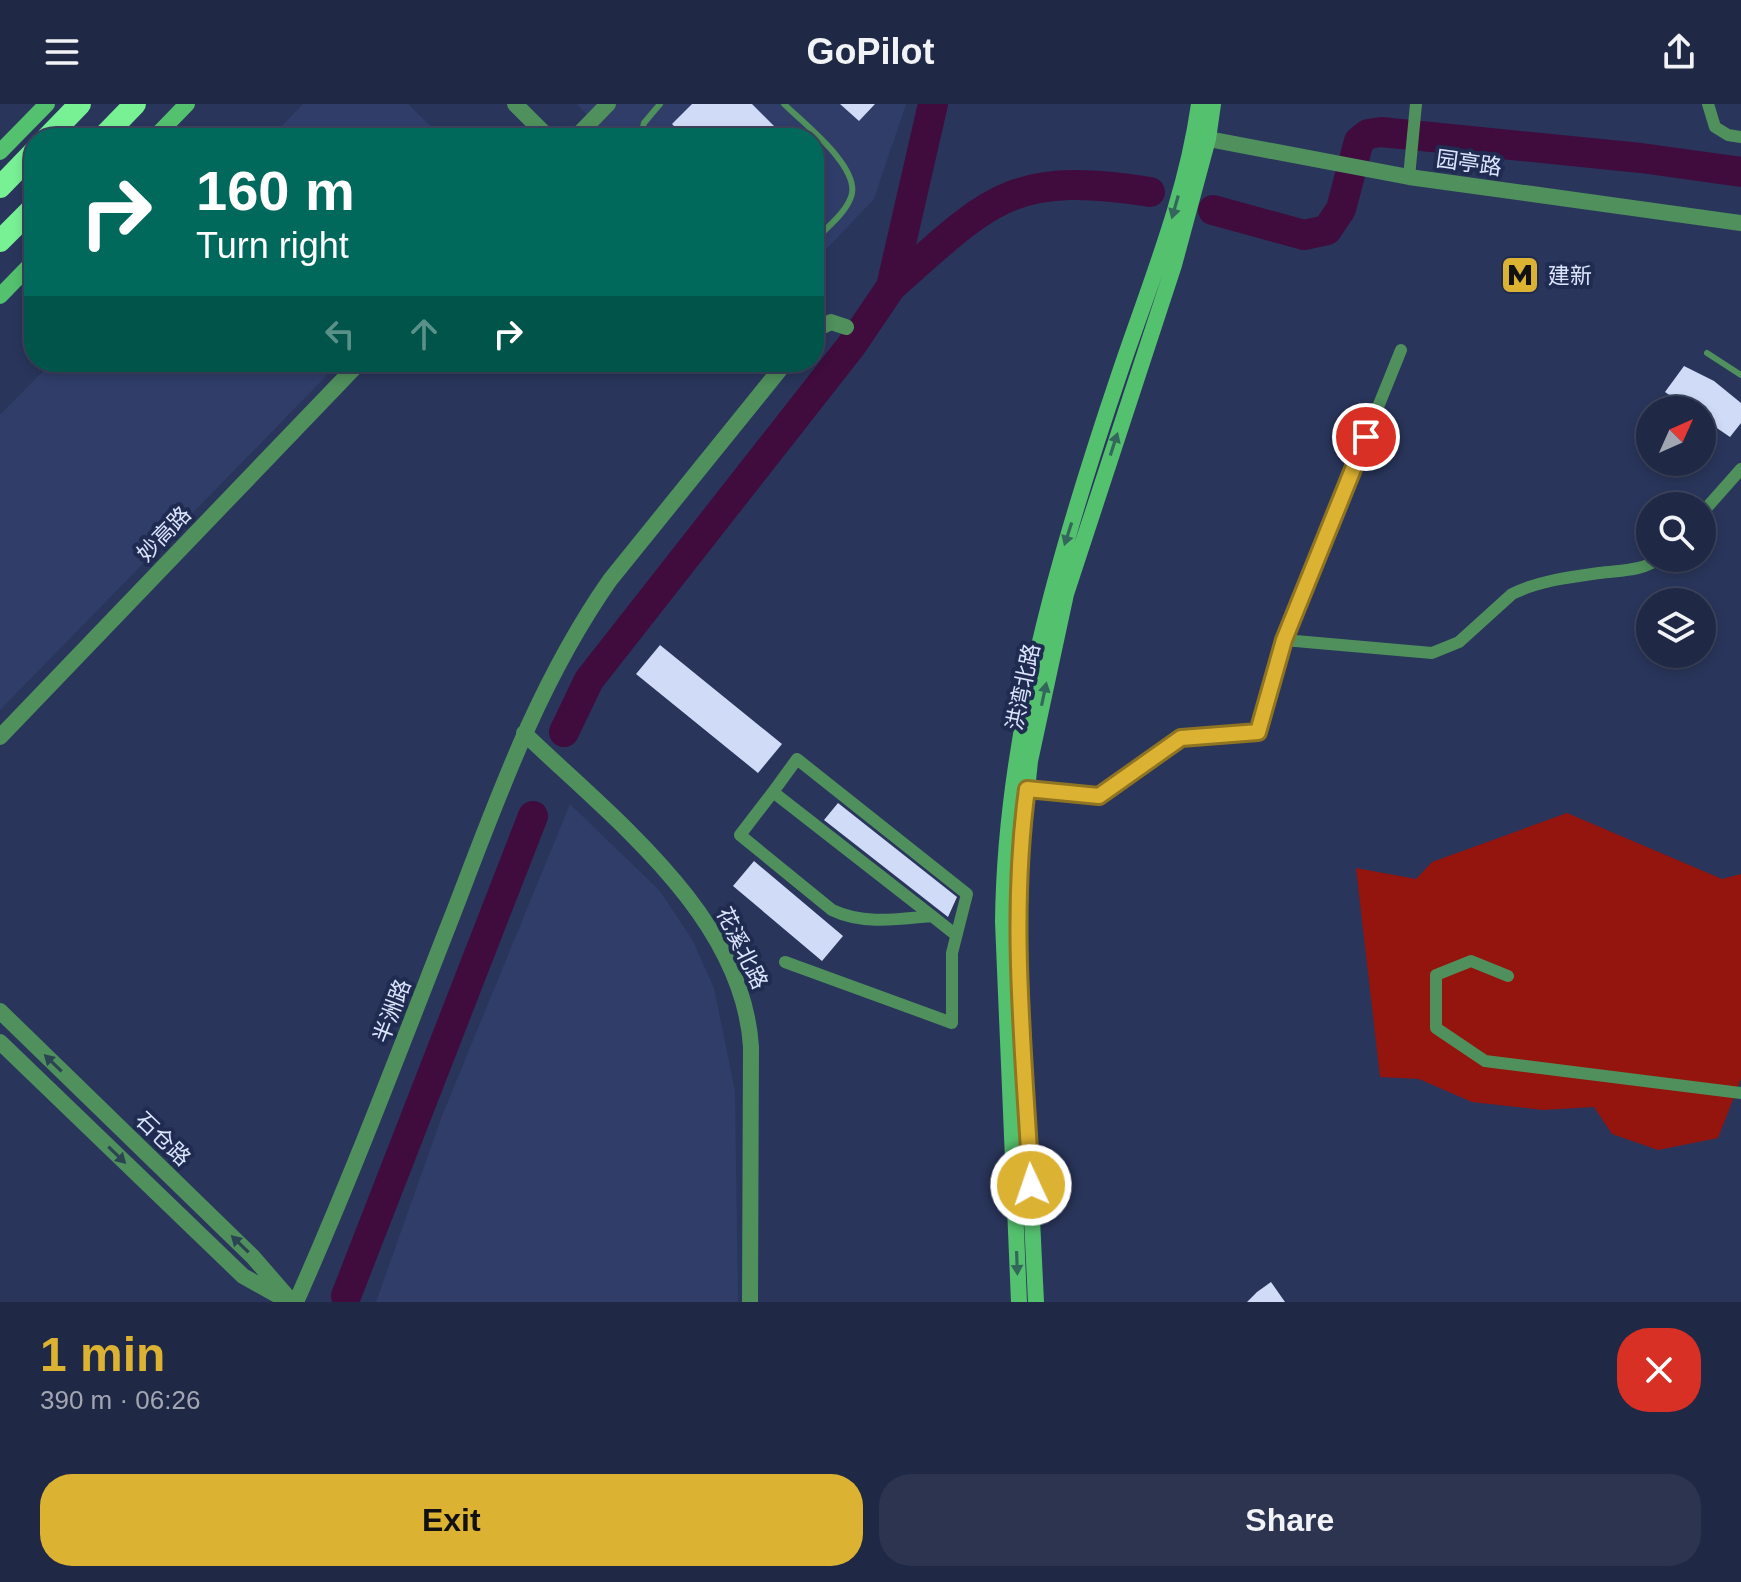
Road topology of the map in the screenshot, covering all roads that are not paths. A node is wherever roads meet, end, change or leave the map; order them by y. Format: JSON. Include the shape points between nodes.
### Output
{"nodes":[{"id":1,"x":47,"y":104,"type":"edge"},
{"id":2,"x":80,"y":104,"type":"edge"},
{"id":3,"x":135,"y":104,"type":"edge"},
{"id":4,"x":187,"y":104,"type":"edge"},
{"id":5,"x":515,"y":104,"type":"edge"},
{"id":6,"x":608,"y":104,"type":"edge"},
{"id":7,"x":660,"y":104,"type":"edge"},
{"id":8,"x":784,"y":104,"type":"edge"},
{"id":9,"x":1199,"y":104,"type":"edge"},
{"id":10,"x":1213,"y":104,"type":"edge"},
{"id":11,"x":1416,"y":104,"type":"edge"},
{"id":12,"x":1708,"y":104,"type":"edge"},
{"id":13,"x":57,"y":128,"type":"edge"},
{"id":14,"x":112,"y":128,"type":"edge"},
{"id":15,"x":164,"y":128,"type":"edge"},
{"id":16,"x":539,"y":128,"type":"edge"},
{"id":17,"x":585,"y":128,"type":"edge"},
{"id":18,"x":643,"y":128,"type":"edge"},
{"id":19,"x":808,"y":128,"type":"edge"},
{"id":20,"x":1741,"y":137,"type":"edge"},
{"id":21,"x":1200,"y":138,"type":"junction"},
{"id":22,"x":824,"y":144,"type":"edge"},
{"id":23,"x":0,"y":152,"type":"edge"},
{"id":24,"x":24,"y":162,"type":"edge"},
{"id":25,"x":1409,"y":177,"type":"junction"},
{"id":26,"x":0,"y":187,"type":"edge"},
{"id":27,"x":24,"y":217,"type":"edge"},
{"id":28,"x":1741,"y":223,"type":"edge"},
{"id":29,"x":824,"y":230,"type":"edge"},
{"id":30,"x":0,"y":241,"type":"edge"},
{"id":31,"x":24,"y":271,"type":"edge"},
{"id":32,"x":0,"y":296,"type":"edge"},
{"id":33,"x":824,"y":325,"type":"edge"},
{"id":34,"x":846,"y":327,"type":"dead end"},
{"id":35,"x":1401,"y":350,"type":"dead end"},
{"id":36,"x":1707,"y":353,"type":"dead end"},
{"id":37,"x":350,"y":372,"type":"edge"},
{"id":38,"x":776,"y":372,"type":"edge"},
{"id":39,"x":1741,"y":375,"type":"edge"},
{"id":40,"x":1741,"y":469,"type":"edge"},
{"id":41,"x":1716,"y":497,"type":"edge"},
{"id":42,"x":1636,"y":569,"type":"edge"},
{"id":43,"x":1284,"y":640,"type":"junction"},
{"id":44,"x":524,"y":733,"type":"junction"},
{"id":45,"x":0,"y":737,"type":"edge"},
{"id":46,"x":1021,"y":787,"type":"junction"},
{"id":47,"x":773,"y":792,"type":"junction"},
{"id":48,"x":932,"y":916,"type":"junction"},
{"id":49,"x":956,"y":935,"type":"junction"},
{"id":50,"x":785,"y":962,"type":"dead end"},
{"id":51,"x":1508,"y":976,"type":"dead end"},
{"id":52,"x":0,"y":1011,"type":"edge"},
{"id":53,"x":0,"y":1042,"type":"edge"},
{"id":54,"x":1741,"y":1093,"type":"edge"},
{"id":55,"x":292,"y":1302,"type":"edge"},
{"id":56,"x":750,"y":1302,"type":"edge"},
{"id":57,"x":1019,"y":1302,"type":"edge"},
{"id":58,"x":1036,"y":1302,"type":"edge"}],
"edges":[{"from":1,"to":23,"type":"main road"},
{"from":2,"to":13,"type":"highway"},
{"from":3,"to":14,"type":"highway"},
{"from":4,"to":15,"type":"main road"},
{"from":5,"to":16,"type":"street"},
{"from":6,"to":17,"type":"street"},
{"from":7,"to":18,"type":"lane"},
{"from":8,"to":19,"type":"lane"},
{"from":9,"to":21,"type":"main road","name":"洪湾北路"},
{"from":10,"to":21,"type":"main road","name":"洪湾北路"},
{"from":11,"to":25,"type":"street"},
{"from":12,"to":20,"type":"street","via":[[1715,127]]},
{"from":21,"to":25,"type":"street","name":"园亭路"},
{"from":21,"to":46,"type":"main road","name":"洪湾北路","via":[[1062,551],[1029,694]]},
{"from":22,"to":29,"type":"lane","via":[[852,179],[848,204]]},
{"from":24,"to":26,"type":"highway"},
{"from":25,"to":28,"type":"street","name":"园亭路"},
{"from":27,"to":30,"type":"highway"},
{"from":31,"to":32,"type":"main road"},
{"from":33,"to":34,"type":"street"},
{"from":35,"to":43,"type":"street"},
{"from":36,"to":39,"type":"lane"},
{"from":37,"to":45,"type":"street","name":"妙高路"},
{"from":38,"to":44,"type":"street","name":"半洲路","via":[[603,590]]},
{"from":40,"to":41,"type":"street"},
{"from":42,"to":43,"type":"street","via":[[1522,589],[1459,642],[1432,653]]},
{"from":43,"to":46,"type":"street","via":[[1258,732],[1181,738],[1099,796]]},
{"from":44,"to":55,"type":"street","name":"半洲路","via":[[357,1160]]},
{"from":44,"to":56,"type":"street","name":"花溪北路","via":[[692,900],[716,937],[746,1005],[751,1047]]},
{"from":46,"to":57,"type":"main road","name":"洪湾北路","one_way":true,"via":[[1003,922]]},
{"from":46,"to":58,"type":"main road","name":"洪湾北路","via":[[1018,929]]},
{"from":47,"to":48,"type":"street"},
{"from":47,"to":48,"type":"street","via":[[740,835],[832,910],[864,919]]},
{"from":47,"to":49,"type":"street","via":[[797,759],[967,894]]},
{"from":48,"to":49,"type":"street"},
{"from":49,"to":50,"type":"street","via":[[952,1023]]},
{"from":51,"to":54,"type":"street","via":[[1471,961],[1436,975],[1436,1028],[1485,1061]]},
{"from":55,"to":52,"type":"street","name":"石仓路","one_way":true,"via":[[253,1257]]},
{"from":53,"to":55,"type":"street","name":"石仓路","one_way":true,"via":[[243,1276]]}]}
